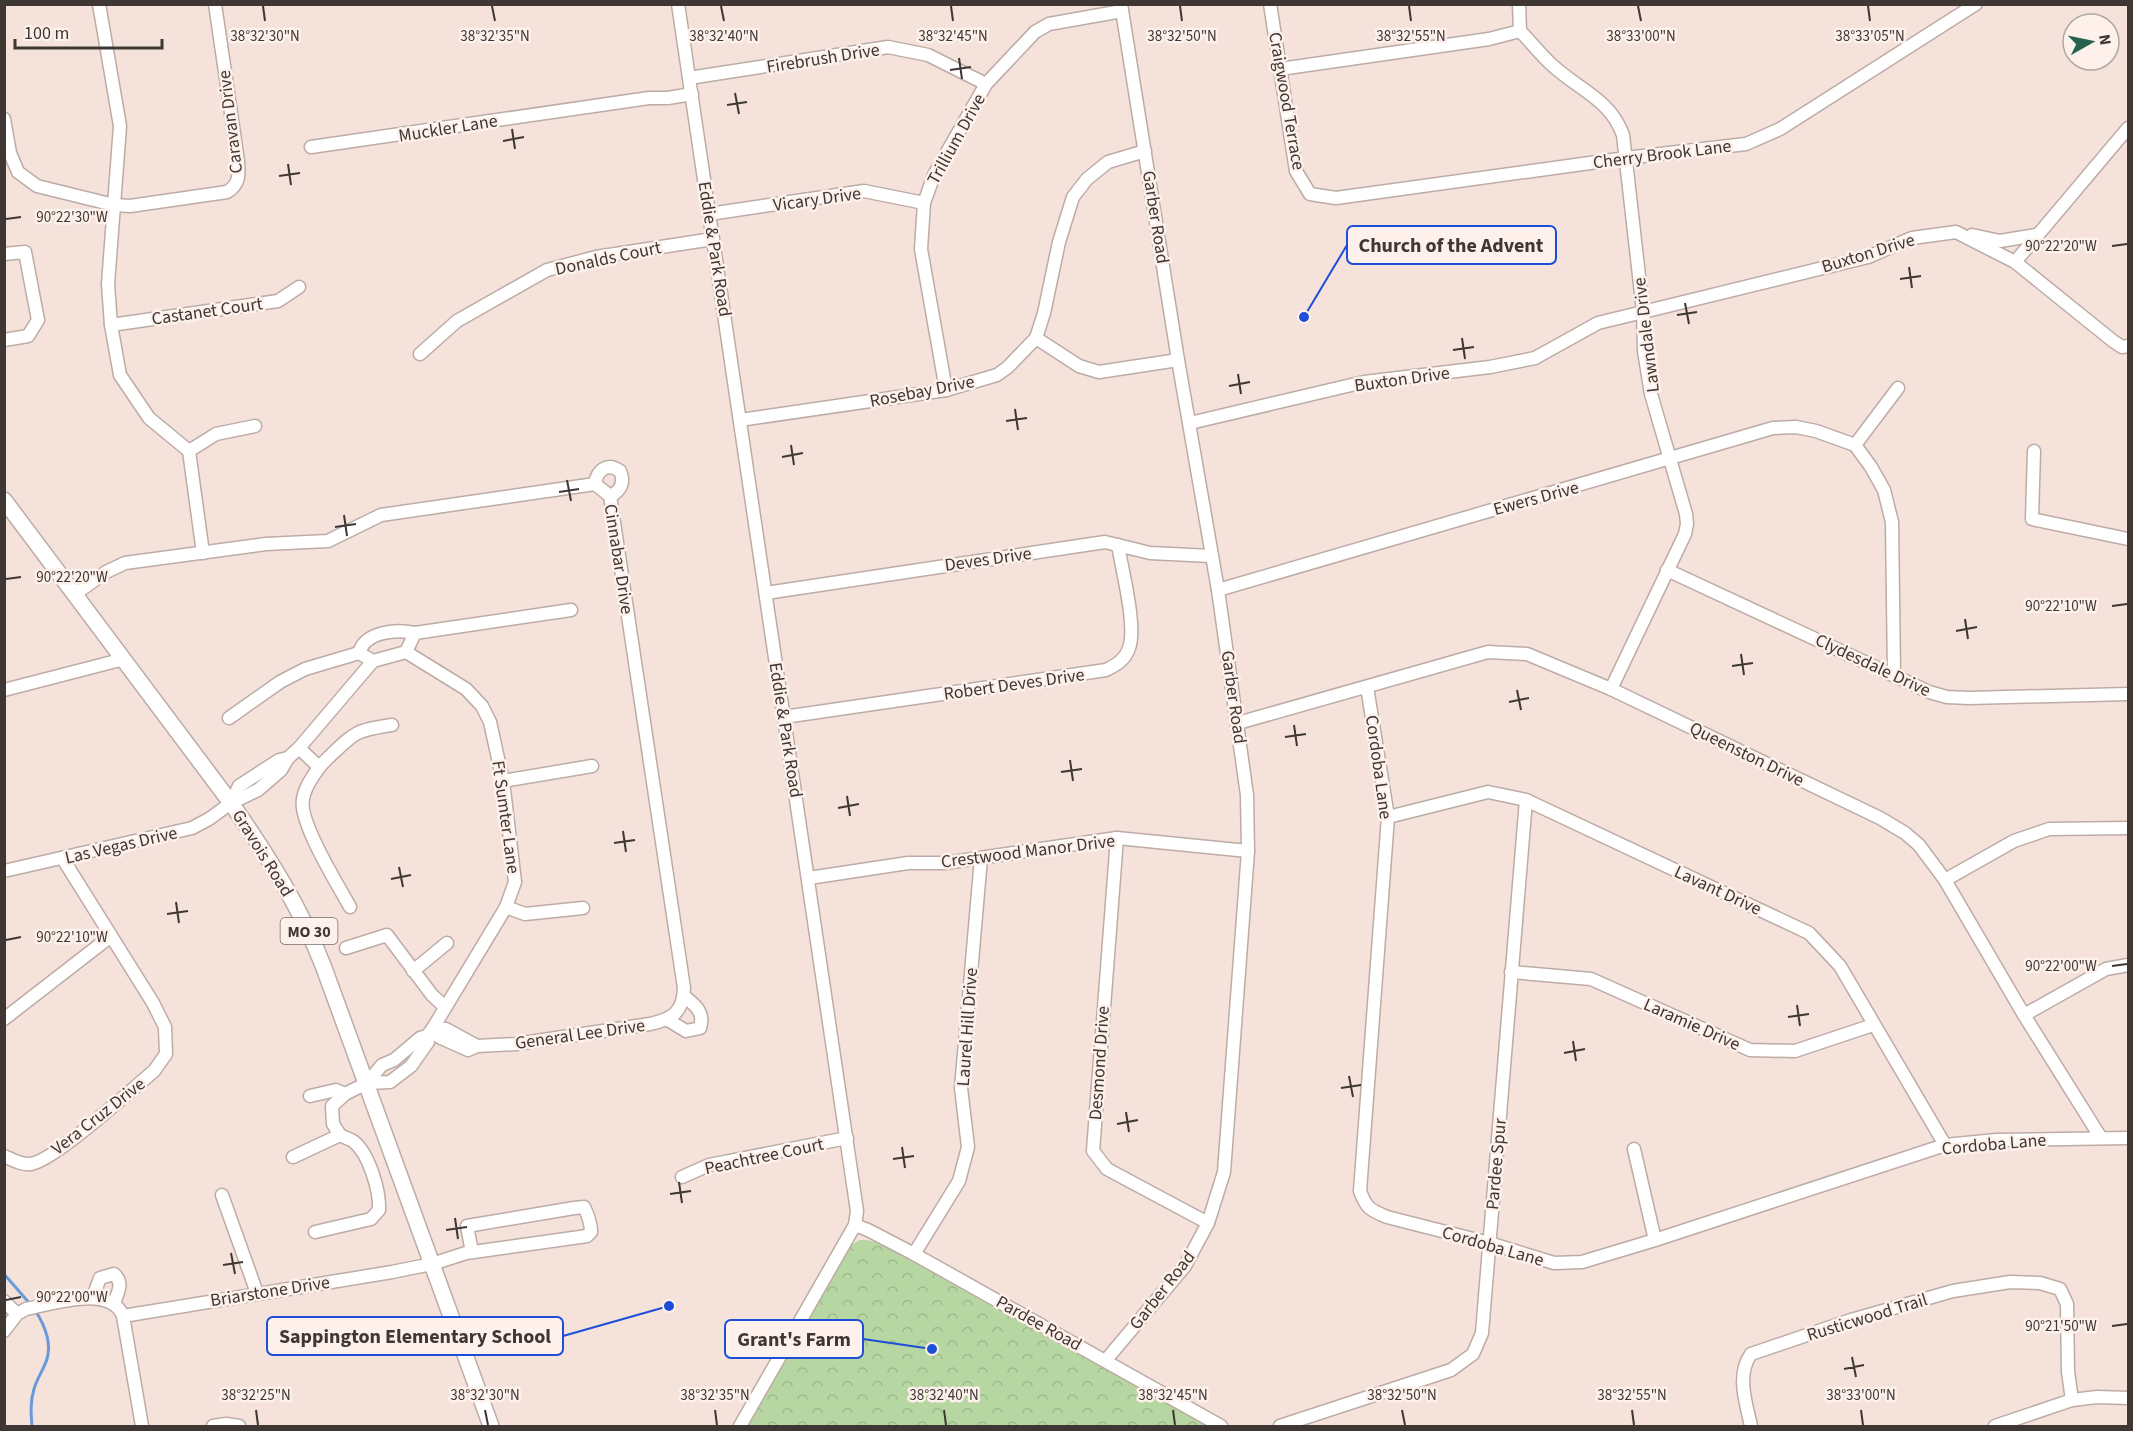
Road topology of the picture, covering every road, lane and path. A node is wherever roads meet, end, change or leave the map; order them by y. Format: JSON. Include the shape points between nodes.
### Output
{"nodes":[{"id":1,"x":99,"y":4,"type":"edge"},
{"id":2,"x":215,"y":4,"type":"edge"},
{"id":3,"x":678,"y":4,"type":"edge"},
{"id":4,"x":1270,"y":4,"type":"edge"},
{"id":5,"x":1519,"y":4,"type":"edge"},
{"id":6,"x":1976,"y":4,"type":"edge"},
{"id":7,"x":1122,"y":8,"type":"edge"},
{"id":8,"x":1520,"y":31,"type":"junction"},
{"id":9,"x":1280,"y":69,"type":"junction"},
{"id":10,"x":689,"y":78,"type":"junction"},
{"id":11,"x":986,"y":84,"type":"junction"},
{"id":12,"x":692,"y":94,"type":"junction"},
{"id":13,"x":4,"y":119,"type":"edge"},
{"id":14,"x":2128,"y":128,"type":"edge"},
{"id":15,"x":310,"y":147,"type":"dead end"},
{"id":16,"x":1145,"y":151,"type":"junction"},
{"id":17,"x":1626,"y":158,"type":"junction"},
{"id":18,"x":1311,"y":194,"type":"joint"},
{"id":19,"x":924,"y":203,"type":"junction"},
{"id":20,"x":114,"y":205,"type":"junction"},
{"id":21,"x":709,"y":214,"type":"junction"},
{"id":22,"x":1956,"y":232,"type":"junction"},
{"id":23,"x":2036,"y":235,"type":"junction"},
{"id":24,"x":713,"y":239,"type":"junction"},
{"id":25,"x":4,"y":254,"type":"edge"},
{"id":26,"x":2015,"y":262,"type":"junction"},
{"id":27,"x":299,"y":287,"type":"dead end"},
{"id":28,"x":1643,"y":311,"type":"junction"},
{"id":29,"x":111,"y":325,"type":"junction"},
{"id":30,"x":1036,"y":338,"type":"junction"},
{"id":31,"x":4,"y":340,"type":"edge"},
{"id":32,"x":2128,"y":346,"type":"edge"},
{"id":33,"x":420,"y":354,"type":"dead end"},
{"id":34,"x":1178,"y":360,"type":"junction"},
{"id":35,"x":1898,"y":388,"type":"dead end"},
{"id":36,"x":946,"y":390,"type":"junction"},
{"id":37,"x":740,"y":420,"type":"junction"},
{"id":38,"x":1190,"y":423,"type":"junction"},
{"id":39,"x":255,"y":426,"type":"dead end"},
{"id":40,"x":1855,"y":445,"type":"junction"},
{"id":41,"x":189,"y":451,"type":"junction"},
{"id":42,"x":2034,"y":451,"type":"dead end"},
{"id":43,"x":1671,"y":459,"type":"junction"},
{"id":44,"x":595,"y":483,"type":"junction"},
{"id":45,"x":610,"y":496,"type":"junction"},
{"id":46,"x":4,"y":500,"type":"edge"},
{"id":47,"x":2128,"y":540,"type":"edge"},
{"id":48,"x":1118,"y":545,"type":"junction"},
{"id":49,"x":203,"y":553,"type":"junction"},
{"id":50,"x":1211,"y":556,"type":"junction"},
{"id":51,"x":1666,"y":570,"type":"junction"},
{"id":52,"x":1218,"y":590,"type":"junction"},
{"id":53,"x":766,"y":593,"type":"junction"},
{"id":54,"x":75,"y":594,"type":"junction"},
{"id":55,"x":571,"y":610,"type":"dead end"},
{"id":56,"x":415,"y":633,"type":"junction"},
{"id":57,"x":406,"y":652,"type":"junction"},
{"id":58,"x":359,"y":653,"type":"junction"},
{"id":59,"x":124,"y":659,"type":"junction"},
{"id":60,"x":373,"y":661,"type":"junction"},
{"id":61,"x":1894,"y":675,"type":"junction"},
{"id":62,"x":1367,"y":687,"type":"junction"},
{"id":63,"x":1611,"y":689,"type":"junction"},
{"id":64,"x":4,"y":690,"type":"edge"},
{"id":65,"x":2128,"y":694,"type":"edge"},
{"id":66,"x":229,"y":717,"type":"dead end"},
{"id":67,"x":784,"y":717,"type":"junction"},
{"id":68,"x":1238,"y":723,"type":"junction"},
{"id":69,"x":392,"y":725,"type":"dead end"},
{"id":70,"x":299,"y":748,"type":"junction"},
{"id":71,"x":592,"y":766,"type":"dead end"},
{"id":72,"x":319,"y":767,"type":"junction"},
{"id":73,"x":502,"y":781,"type":"junction"},
{"id":74,"x":1526,"y":800,"type":"junction"},
{"id":75,"x":231,"y":803,"type":"junction"},
{"id":76,"x":1388,"y":817,"type":"junction"},
{"id":77,"x":2128,"y":828,"type":"edge"},
{"id":78,"x":1117,"y":838,"type":"junction"},
{"id":79,"x":1248,"y":851,"type":"junction"},
{"id":80,"x":981,"y":858,"type":"junction"},
{"id":81,"x":63,"y":859,"type":"junction"},
{"id":82,"x":4,"y":871,"type":"edge"},
{"id":83,"x":808,"y":878,"type":"junction"},
{"id":84,"x":1945,"y":880,"type":"junction"},
{"id":85,"x":350,"y":907,"type":"dead end"},
{"id":86,"x":506,"y":907,"type":"junction"},
{"id":87,"x":583,"y":908,"type":"dead end"},
{"id":88,"x":111,"y":936,"type":"junction"},
{"id":89,"x":447,"y":943,"type":"dead end"},
{"id":90,"x":346,"y":948,"type":"dead end"},
{"id":91,"x":2128,"y":965,"type":"edge"},
{"id":92,"x":413,"y":971,"type":"junction"},
{"id":93,"x":1511,"y":972,"type":"junction"},
{"id":94,"x":684,"y":996,"type":"junction"},
{"id":95,"x":445,"y":1007,"type":"junction"},
{"id":96,"x":2024,"y":1015,"type":"junction"},
{"id":97,"x":4,"y":1019,"type":"edge"},
{"id":98,"x":668,"y":1020,"type":"junction"},
{"id":99,"x":1873,"y":1025,"type":"junction"},
{"id":100,"x":430,"y":1032,"type":"junction"},
{"id":101,"x":367,"y":1083,"type":"junction"},
{"id":102,"x":345,"y":1094,"type":"junction"},
{"id":103,"x":310,"y":1096,"type":"dead end"},
{"id":104,"x":340,"y":1135,"type":"junction"},
{"id":105,"x":2128,"y":1137,"type":"edge"},
{"id":106,"x":847,"y":1138,"type":"junction"},
{"id":107,"x":2101,"y":1138,"type":"junction"},
{"id":108,"x":1946,"y":1144,"type":"junction"},
{"id":109,"x":1634,"y":1149,"type":"dead end"},
{"id":110,"x":4,"y":1156,"type":"edge"},
{"id":111,"x":293,"y":1157,"type":"dead end"},
{"id":112,"x":682,"y":1177,"type":"dead end"},
{"id":113,"x":222,"y":1195,"type":"dead end"},
{"id":114,"x":1208,"y":1223,"type":"junction"},
{"id":115,"x":855,"y":1225,"type":"junction"},
{"id":116,"x":315,"y":1232,"type":"dead end"},
{"id":117,"x":1655,"y":1240,"type":"junction"},
{"id":118,"x":1489,"y":1243,"type":"junction"},
{"id":119,"x":472,"y":1252,"type":"junction"},
{"id":120,"x":914,"y":1254,"type":"junction"},
{"id":121,"x":432,"y":1264,"type":"junction"},
{"id":122,"x":257,"y":1293,"type":"junction"},
{"id":123,"x":93,"y":1298,"type":"junction"},
{"id":124,"x":4,"y":1300,"type":"edge"},
{"id":125,"x":114,"y":1303,"type":"junction"},
{"id":126,"x":22,"y":1311,"type":"junction"},
{"id":127,"x":123,"y":1316,"type":"junction"},
{"id":128,"x":4,"y":1331,"type":"edge"},
{"id":129,"x":1106,"y":1360,"type":"junction"},
{"id":130,"x":2128,"y":1398,"type":"edge"},
{"id":131,"x":2072,"y":1400,"type":"junction"},
{"id":132,"x":142,"y":1426,"type":"edge"},
{"id":133,"x":213,"y":1426,"type":"edge"},
{"id":134,"x":239,"y":1426,"type":"edge"},
{"id":135,"x":491,"y":1426,"type":"edge"},
{"id":136,"x":740,"y":1426,"type":"edge"},
{"id":137,"x":1221,"y":1426,"type":"edge"},
{"id":138,"x":1280,"y":1426,"type":"edge"},
{"id":139,"x":1751,"y":1426,"type":"edge"},
{"id":140,"x":1995,"y":1426,"type":"edge"}],
"edges":[{"from":1,"to":20,"type":"street","via":[[120,126]]},
{"from":2,"to":20,"type":"street","name":"Caravan Drive","via":[[239,180],[234,188],[219,194]]},
{"from":3,"to":10,"type":"street","name":"Eddie & Park Road"},
{"from":4,"to":9,"type":"street","name":"Craigwood Terrace"},
{"from":5,"to":8,"type":"street"},
{"from":6,"to":17,"type":"street","name":"Cherry Brook Lane","via":[[1780,129],[1746,144]]},
{"from":7,"to":11,"type":"street","name":"Trillium Drive","via":[[1049,24],[1035,32]]},
{"from":7,"to":16,"type":"street","name":"Garber Road"},
{"from":8,"to":9,"type":"street","via":[[1489,39]]},
{"from":8,"to":17,"type":"street","name":"Lawndale Drive","via":[[1552,65],[1610,110],[1623,135]]},
{"from":9,"to":18,"type":"street","name":"Craigwood Terrace","via":[[1296,171]]},
{"from":10,"to":11,"type":"street","name":"Firebrush Drive","via":[[888,47],[928,55]]},
{"from":10,"to":12,"type":"street","name":"Eddie & Park Road"},
{"from":11,"to":19,"type":"street","name":"Trillium Drive","via":[[934,175]]},
{"from":12,"to":15,"type":"street","name":"Muckler Lane"},
{"from":12,"to":21,"type":"street","name":"Eddie & Park Road"},
{"from":13,"to":20,"type":"street","via":[[18,172],[37,186]]},
{"from":14,"to":23,"type":"street"},
{"from":16,"to":30,"type":"street","name":"Rosebay Drive","via":[[1108,162],[1073,197]]},
{"from":16,"to":34,"type":"street","name":"Garber Road"},
{"from":17,"to":18,"type":"street","name":"Cherry Brook Lane","via":[[1336,198]]},
{"from":17,"to":28,"type":"street","name":"Lawndale Drive"},
{"from":19,"to":21,"type":"street","name":"Vicary Drive","via":[[864,191]]},
{"from":19,"to":36,"type":"street","name":"Trillium Drive","via":[[921,249]]},
{"from":20,"to":29,"type":"street","via":[[108,284]]},
{"from":21,"to":24,"type":"street","name":"Eddie & Park Road"},
{"from":22,"to":23,"type":"street","name":"Buxton Drive","via":[[2000,241]]},
{"from":22,"to":26,"type":"street"},
{"from":22,"to":28,"type":"street","name":"Buxton Drive","via":[[1912,238],[1868,257]]},
{"from":23,"to":26,"type":"street"},
{"from":24,"to":33,"type":"street","name":"Donalds Court","via":[[596,257],[547,270],[457,321]]},
{"from":24,"to":37,"type":"street","name":"Eddie & Park Road"},
{"from":25,"to":31,"type":"street","via":[[25,252],[38,320],[28,336]]},
{"from":26,"to":32,"type":"street","via":[[2113,341]]},
{"from":27,"to":29,"type":"street","name":"Castanet Court","via":[[278,301]]},
{"from":28,"to":38,"type":"street","name":"Buxton Drive","via":[[1598,323],[1535,358],[1364,382]]},
{"from":28,"to":43,"type":"street","name":"Lawndale Drive","via":[[1651,394]]},
{"from":29,"to":41,"type":"street","via":[[120,375],[149,418]]},
{"from":30,"to":34,"type":"street","via":[[1079,366],[1099,372]]},
{"from":30,"to":36,"type":"street","name":"Rosebay Drive","via":[[997,375]]},
{"from":34,"to":38,"type":"street","name":"Garber Road"},
{"from":35,"to":40,"type":"street"},
{"from":36,"to":37,"type":"street","name":"Rosebay Drive"},
{"from":37,"to":53,"type":"street","name":"Eddie & Park Road"},
{"from":38,"to":50,"type":"street","name":"Garber Road"},
{"from":39,"to":41,"type":"street","via":[[216,434]]},
{"from":40,"to":43,"type":"street","name":"Ewers Drive","via":[[1816,431],[1773,428]]},
{"from":40,"to":61,"type":"street","via":[[1884,490],[1892,522]]},
{"from":41,"to":49,"type":"street"},
{"from":42,"to":47,"type":"street","via":[[2032,519]]},
{"from":43,"to":51,"type":"street","name":"Lawndale Drive","via":[[1687,524]]},
{"from":43,"to":52,"type":"street","name":"Ewers Drive"},
{"from":44,"to":45,"type":"street","name":"Cinnabar Drive"},
{"from":44,"to":45,"type":"street","via":[[596,474],[604,468],[620,471],[620,489]]},
{"from":44,"to":49,"type":"street","name":"Cinnabar Drive","via":[[381,515],[328,541]]},
{"from":45,"to":94,"type":"street","name":"Cinnabar Drive"},
{"from":46,"to":54,"type":"main road","name":"Gravois Road","number":"MO 30"},
{"from":48,"to":50,"type":"street","name":"Deves Drive","via":[[1150,553]]},
{"from":48,"to":53,"type":"street","name":"Deves Drive","via":[[1104,542]]},
{"from":48,"to":67,"type":"street","name":"Robert Deves Drive","via":[[1133,635],[1129,651],[1113,667]]},
{"from":49,"to":54,"type":"street","name":"Cinnabar Drive","via":[[124,563]]},
{"from":50,"to":52,"type":"street","name":"Garber Road"},
{"from":51,"to":61,"type":"street","name":"Clydesdale Drive"},
{"from":51,"to":63,"type":"street","name":"Lawndale Drive"},
{"from":52,"to":68,"type":"street","name":"Garber Road"},
{"from":53,"to":67,"type":"street","name":"Eddie & Park Road"},
{"from":54,"to":59,"type":"main road","name":"Gravois Road","number":"MO 30"},
{"from":55,"to":56,"type":"street"},
{"from":56,"to":57,"type":"street"},
{"from":56,"to":58,"type":"street","via":[[404,631],[371,638],[360,646]]},
{"from":57,"to":60,"type":"street"},
{"from":57,"to":73,"type":"street","name":"Ft Sumter Lane","via":[[466,689],[482,705],[490,722]]},
{"from":58,"to":60,"type":"street"},
{"from":58,"to":66,"type":"street","via":[[305,669]]},
{"from":59,"to":64,"type":"street"},
{"from":59,"to":75,"type":"main road","name":"Gravois Road","number":"MO 30"},
{"from":60,"to":70,"type":"street","name":"Las Vegas Drive"},
{"from":61,"to":65,"type":"street","name":"Clydesdale Drive","via":[[1947,697]]},
{"from":62,"to":63,"type":"street","name":"Queenston Drive","via":[[1488,652],[1527,654]]},
{"from":62,"to":68,"type":"street","name":"Queenston Drive"},
{"from":62,"to":76,"type":"street","name":"Cordoba Lane"},
{"from":63,"to":84,"type":"street","name":"Queenston Drive","via":[[1880,818],[1919,845]]},
{"from":67,"to":83,"type":"street","name":"Eddie & Park Road"},
{"from":68,"to":79,"type":"street","name":"Garber Road","via":[[1247,795]]},
{"from":69,"to":72,"type":"street","via":[[353,734]]},
{"from":70,"to":72,"type":"street"},
{"from":70,"to":75,"type":"street","name":"Las Vegas Drive","via":[[239,786]]},
{"from":71,"to":73,"type":"street"},
{"from":72,"to":85,"type":"street","via":[[303,798],[303,812]]},
{"from":73,"to":86,"type":"street","name":"Ft Sumter Lane","via":[[515,882]]},
{"from":74,"to":76,"type":"street","name":"Lavant Drive","via":[[1488,792]]},
{"from":74,"to":93,"type":"street","name":"Pardee Spur"},
{"from":74,"to":99,"type":"street","name":"Lavant Drive","via":[[1809,933],[1840,966]]},
{"from":75,"to":81,"type":"street","name":"Las Vegas Drive","via":[[192,828]]},
{"from":75,"to":101,"type":"main road","name":"Gravois Road","number":"MO 30","via":[[281,878],[309,931]]},
{"from":76,"to":118,"type":"street","name":"Cordoba Lane","via":[[1360,1191],[1365,1206],[1387,1217]]},
{"from":77,"to":84,"type":"street","via":[[2049,829],[2014,841]]},
{"from":78,"to":79,"type":"street","name":"Crestwood Manor Drive"},
{"from":78,"to":80,"type":"street","name":"Crestwood Manor Drive"},
{"from":78,"to":114,"type":"street","name":"Desmond Drive","via":[[1092,1151],[1107,1169]]},
{"from":79,"to":114,"type":"street","name":"Garber Road","via":[[1224,1172]]},
{"from":80,"to":83,"type":"street","name":"Crestwood Manor Drive","via":[[908,863]]},
{"from":80,"to":120,"type":"street","name":"Laurel Hill Drive","via":[[961,1088],[968,1147],[959,1181]]},
{"from":81,"to":82,"type":"street","name":"Las Vegas Drive"},
{"from":81,"to":88,"type":"street"},
{"from":83,"to":106,"type":"street","name":"Eddie & Park Road"},
{"from":84,"to":96,"type":"street","name":"Queenston Drive"},
{"from":86,"to":87,"type":"street","via":[[525,914]]},
{"from":86,"to":95,"type":"street","name":"Ft Sumter Lane"},
{"from":88,"to":97,"type":"street"},
{"from":88,"to":110,"type":"street","name":"Vera Cruz Drive","via":[[165,1027],[166,1054],[154,1071],[55,1152],[32,1164],[21,1164]]},
{"from":89,"to":92,"type":"street"},
{"from":90,"to":92,"type":"street","via":[[387,935]]},
{"from":91,"to":96,"type":"street","via":[[2106,969]]},
{"from":92,"to":95,"type":"street"},
{"from":93,"to":99,"type":"street","name":"Laramie Drive","via":[[1591,980],[1750,1050],[1795,1051]]},
{"from":93,"to":118,"type":"street","name":"Pardee Spur"},
{"from":94,"to":98,"type":"street","name":"General Lee Drive"},
{"from":94,"to":98,"type":"street","name":"Cinnabar Drive","via":[[701,1014],[700,1028],[686,1031]]},
{"from":95,"to":100,"type":"street","name":"Ft Sumter Lane"},
{"from":96,"to":107,"type":"street","name":"Queenston Drive"},
{"from":98,"to":100,"type":"street","name":"General Lee Drive","via":[[468,1050]]},
{"from":99,"to":108,"type":"street","name":"Lavant Drive"},
{"from":100,"to":101,"type":"street","name":"Ft Sumter Lane","via":[[382,1065]]},
{"from":100,"to":101,"type":"street","name":"Ft Sumter Lane","via":[[428,1042],[411,1066],[390,1082]]},
{"from":101,"to":102,"type":"street"},
{"from":101,"to":121,"type":"main road","name":"Gravois Road","number":"MO 30"},
{"from":102,"to":103,"type":"street","via":[[336,1090]]},
{"from":102,"to":104,"type":"street","via":[[332,1106],[333,1124]]},
{"from":104,"to":111,"type":"street"},
{"from":104,"to":116,"type":"street","via":[[354,1142],[366,1157],[380,1198],[379,1210],[371,1218]]},
{"from":105,"to":107,"type":"street","name":"Cordoba Lane"},
{"from":106,"to":112,"type":"street","name":"Peachtree Court","via":[[709,1165]]},
{"from":106,"to":115,"type":"street","name":"Eddie & Park Road","via":[[857,1211]]},
{"from":107,"to":108,"type":"street","name":"Cordoba Lane"},
{"from":108,"to":117,"type":"street","name":"Cordoba Lane"},
{"from":109,"to":117,"type":"street"},
{"from":113,"to":122,"type":"street"},
{"from":114,"to":129,"type":"street","name":"Garber Road","via":[[1185,1266]]},
{"from":115,"to":120,"type":"street","name":"Pardee Road"},
{"from":115,"to":136,"type":"street"},
{"from":117,"to":118,"type":"street","name":"Cordoba Lane","via":[[1590,1260],[1554,1263]]},
{"from":118,"to":138,"type":"street","name":"Pardee Spur","via":[[1482,1333],[1473,1354],[1451,1370]]},
{"from":119,"to":119,"type":"street","name":"Briarstone Drive","via":[[467,1226],[584,1207],[591,1227],[586,1236]]},
{"from":119,"to":121,"type":"street","name":"Briarstone Drive"},
{"from":120,"to":129,"type":"street","name":"Pardee Road"},
{"from":121,"to":122,"type":"street","name":"Briarstone Drive"},
{"from":121,"to":135,"type":"main road","name":"Gravois Road","number":"MO 30"},
{"from":122,"to":127,"type":"street","name":"Briarstone Drive"},
{"from":123,"to":125,"type":"street"},
{"from":123,"to":125,"type":"street","via":[[99,1278],[114,1274],[120,1286]]},
{"from":123,"to":126,"type":"street"},
{"from":124,"to":126,"type":"street"},
{"from":125,"to":127,"type":"street"},
{"from":126,"to":128,"type":"street"},
{"from":127,"to":132,"type":"street"},
{"from":129,"to":137,"type":"street","name":"Pardee Road"},
{"from":130,"to":131,"type":"street"},
{"from":131,"to":139,"type":"street","name":"Rusticwood Trail","via":[[2067,1304],[2060,1289],[2010,1282],[1953,1291],[1751,1354],[1744,1364],[1742,1379]]},
{"from":131,"to":140,"type":"street"},
{"from":133,"to":134,"type":"street"}]}
